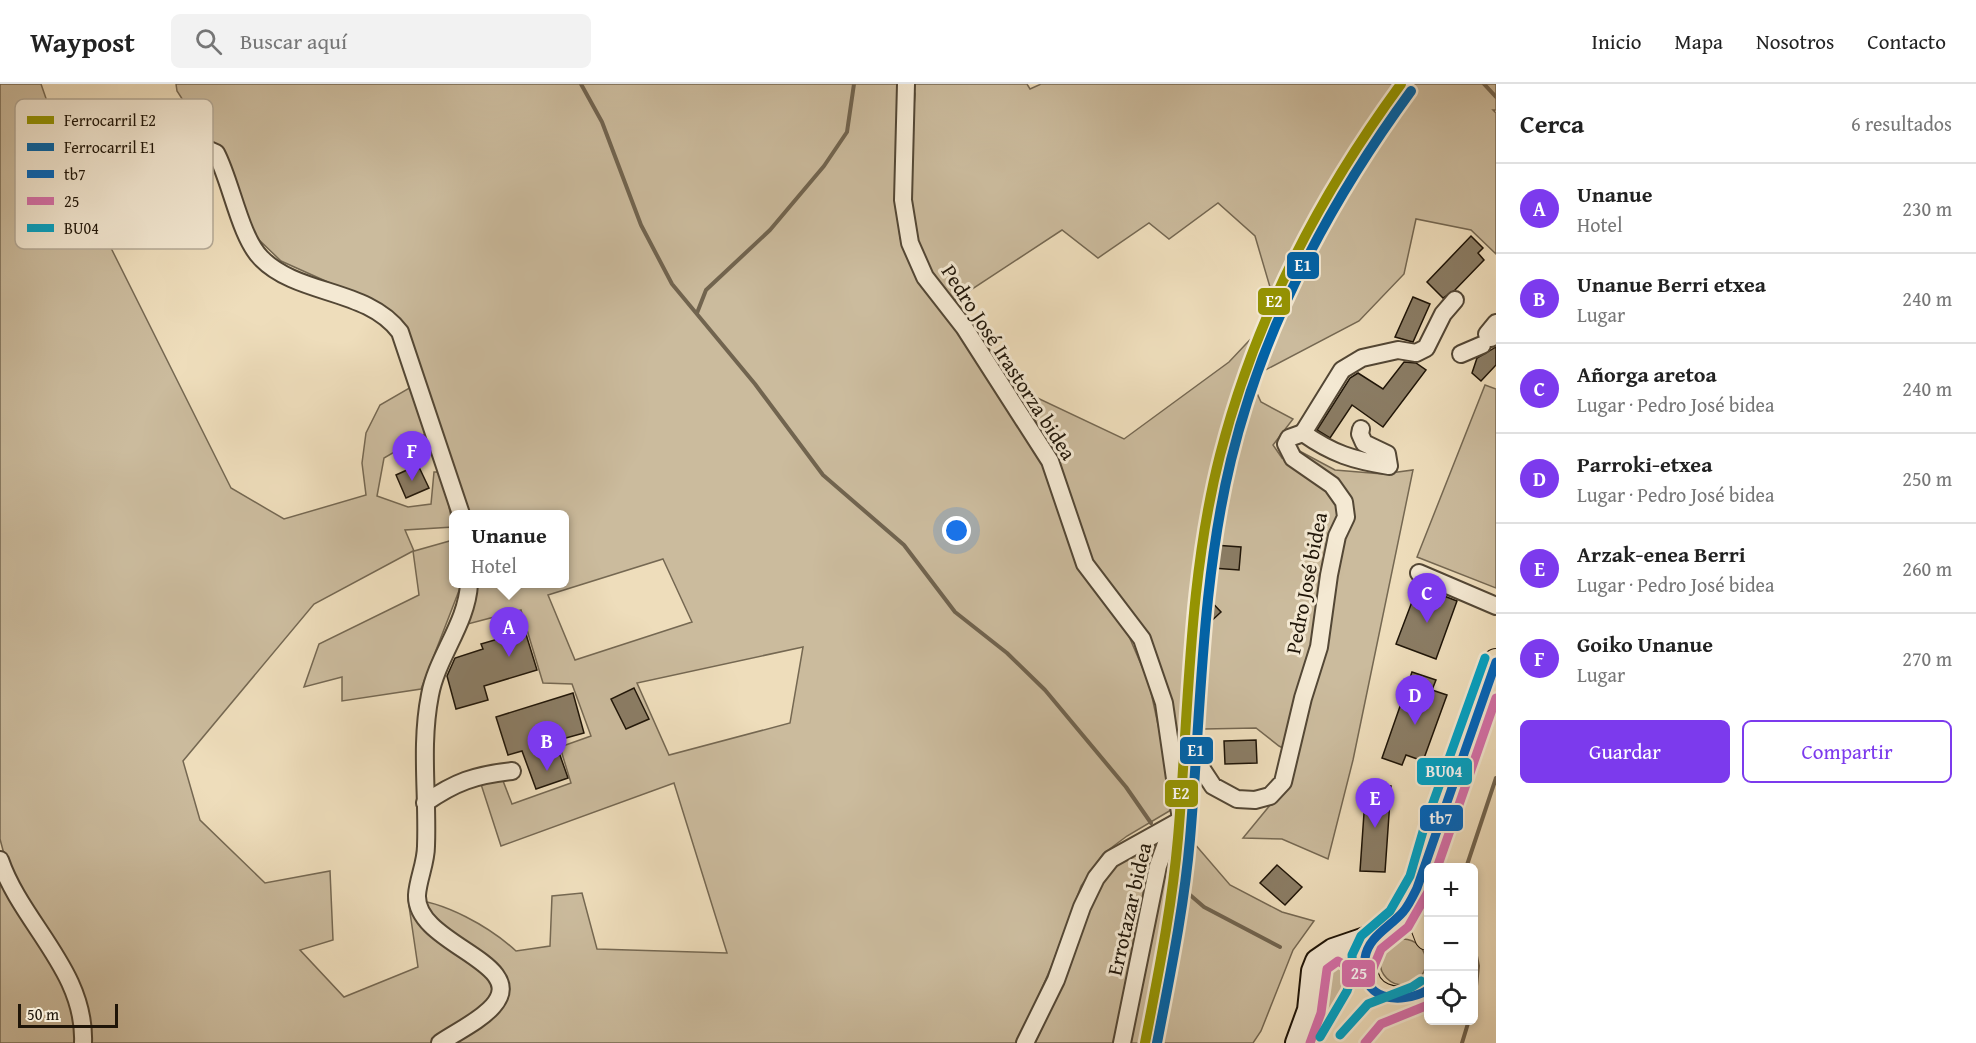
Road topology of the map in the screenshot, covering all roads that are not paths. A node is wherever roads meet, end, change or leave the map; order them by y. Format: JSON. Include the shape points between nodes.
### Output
{"nodes":[{"id":1,"x":906,"y":84,"type":"edge"},
{"id":2,"x":213,"y":152,"type":"edge"},
{"id":3,"x":1455,"y":300,"type":"dead end"},
{"id":4,"x":1496,"y":323,"type":"edge"},
{"id":5,"x":1496,"y":334,"type":"edge"},
{"id":6,"x":1482,"y":345,"type":"dead end"},
{"id":7,"x":1461,"y":354,"type":"dead end"},
{"id":8,"x":1361,"y":429,"type":"dead end"},
{"id":9,"x":1303,"y":433,"type":"junction"},
{"id":10,"x":460,"y":510,"type":"edge"},
{"id":11,"x":1419,"y":573,"type":"dead end"},
{"id":12,"x":468,"y":588,"type":"edge"},
{"id":13,"x":1496,"y":606,"type":"edge"},
{"id":14,"x":1496,"y":662,"type":"edge"},
{"id":15,"x":1173,"y":750,"type":"junction"},
{"id":16,"x":512,"y":771,"type":"dead end"},
{"id":17,"x":425,"y":803,"type":"junction"},
{"id":18,"x":1181,"y":820,"type":"junction"},
{"id":19,"x":0,"y":860,"type":"edge"},
{"id":20,"x":1421,"y":881,"type":"junction"},
{"id":21,"x":1424,"y":927,"type":"edge"},
{"id":22,"x":1381,"y":933,"type":"junction"},
{"id":23,"x":1424,"y":934,"type":"edge"},
{"id":24,"x":1341,"y":949,"type":"junction"},
{"id":25,"x":1365,"y":969,"type":"junction"},
{"id":26,"x":1417,"y":996,"type":"edge"},
{"id":27,"x":83,"y":1043,"type":"edge"},
{"id":28,"x":440,"y":1043,"type":"edge"},
{"id":29,"x":1025,"y":1043,"type":"edge"},
{"id":30,"x":1122,"y":1043,"type":"edge"},
{"id":31,"x":1297,"y":1043,"type":"edge"},
{"id":32,"x":1330,"y":1043,"type":"edge"},
{"id":33,"x":1349,"y":1043,"type":"edge"}],
"edges":[{"from":1,"to":15,"type":"street","name":"Pedro José Irastorza bidea","via":[[903,200],[910,243],[925,277],[964,327],[1050,461],[1085,564],[1142,639],[1164,703]]},
{"from":2,"to":10,"type":"street","via":[[258,256],[289,276],[381,313],[400,332]]},
{"from":3,"to":9,"type":"street","via":[[1443,314],[1426,348],[1416,353],[1398,350],[1362,358],[1342,370]]},
{"from":4,"to":5,"type":"street","via":[[1487,334],[1491,338]]},
{"from":6,"to":7,"type":"street"},
{"from":8,"to":9,"type":"street","via":[[1364,443],[1387,454],[1389,466],[1351,459]]},
{"from":9,"to":15,"type":"street","name":"Pedro José bidea","via":[[1289,438],[1286,444],[1293,458],[1332,485],[1344,502],[1346,517],[1337,536],[1319,647],[1282,782],[1270,796],[1237,799],[1214,786],[1190,752]]},
{"from":11,"to":13,"type":"street"},
{"from":12,"to":17,"type":"street","via":[[430,695],[424,744]]},
{"from":14,"to":20,"type":"main road"},
{"from":15,"to":18,"type":"street","name":"Pedro José Irastorza bidea"},
{"from":16,"to":17,"type":"street","via":[[476,775]]},
{"from":17,"to":28,"type":"street","via":[[426,848],[417,896],[420,915],[436,932],[484,962],[499,981],[493,1006]]},
{"from":18,"to":29,"type":"street","name":"Errotazar bidea","via":[[1111,859],[1096,878],[1056,980]]},
{"from":18,"to":30,"type":"street","name":"Errotazar bidea","via":[[1167,841],[1158,866]]},
{"from":19,"to":27,"type":"street","via":[[18,901],[62,965],[78,1001],[84,1026]]},
{"from":20,"to":21,"type":"main road"},
{"from":20,"to":22,"type":"main road","via":[[1399,919]]},
{"from":22,"to":23,"type":"main road","via":[[1406,927]]},
{"from":22,"to":24,"type":"street"},
{"from":22,"to":25,"type":"main road","via":[[1366,951]]},
{"from":24,"to":25,"type":"street"},
{"from":24,"to":31,"type":"street","via":[[1317,961],[1306,1019]]},
{"from":25,"to":26,"type":"main road","via":[[1377,992],[1396,1001]]},
{"from":25,"to":32,"type":"main road","via":[[1346,1020]]},
{"from":26,"to":33,"type":"main road","via":[[1374,1014]]}]}
